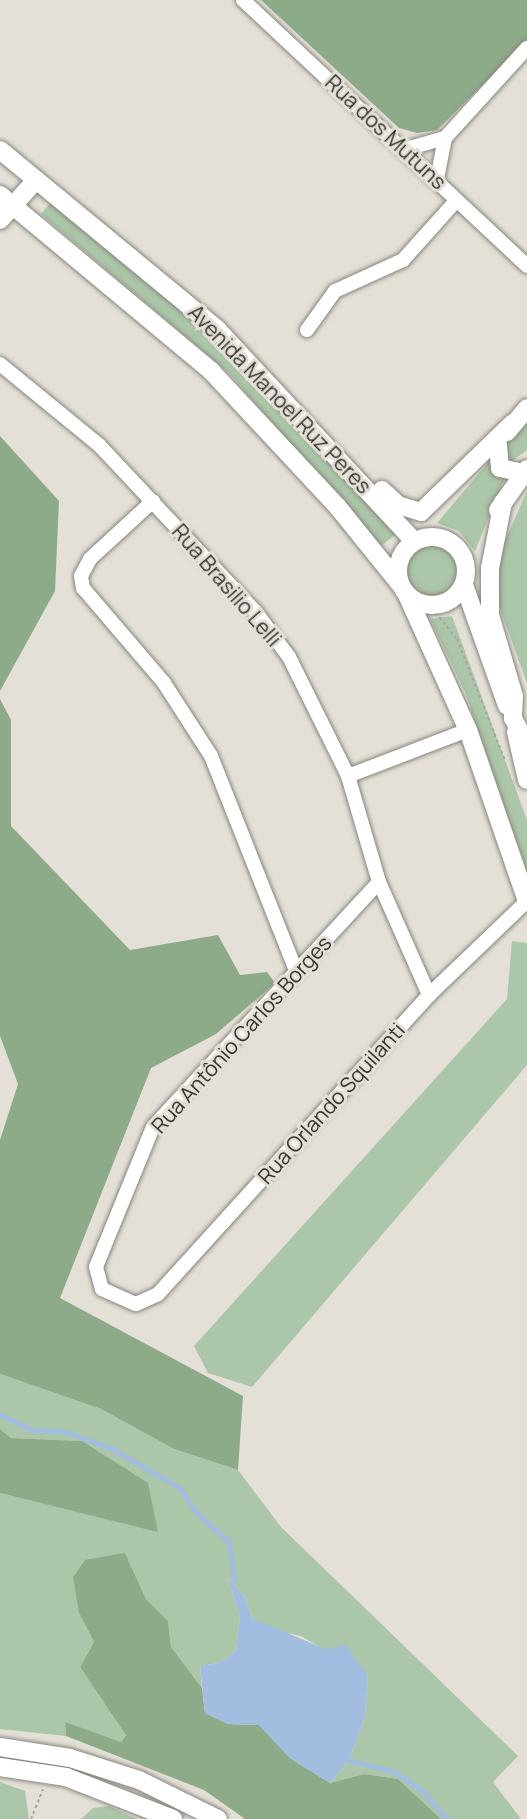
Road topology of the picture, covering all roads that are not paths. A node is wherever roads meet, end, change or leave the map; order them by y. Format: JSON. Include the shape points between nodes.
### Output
{"nodes":[{"id":1,"x":243,"y":0,"type":"edge"},
{"id":2,"x":527,"y":48,"type":"edge"},
{"id":3,"x":445,"y":138,"type":"junction"},
{"id":4,"x":1,"y":149,"type":"edge"},
{"id":5,"x":406,"y":149,"type":"junction"},
{"id":6,"x":437,"y":179,"type":"junction"},
{"id":7,"x":36,"y":180,"type":"junction"},
{"id":8,"x":6,"y":200,"type":"edge"},
{"id":9,"x":456,"y":201,"type":"junction"},
{"id":10,"x":0,"y":220,"type":"edge"},
{"id":11,"x":527,"y":266,"type":"edge"},
{"id":12,"x":217,"y":329,"type":"junction"},
{"id":13,"x":307,"y":330,"type":"dead end"},
{"id":14,"x":0,"y":364,"type":"edge"},
{"id":15,"x":527,"y":408,"type":"edge"},
{"id":16,"x":513,"y":423,"type":"junction"},
{"id":17,"x":307,"y":427,"type":"junction"},
{"id":18,"x":498,"y":445,"type":"junction"},
{"id":19,"x":525,"y":471,"type":"edge"},
{"id":20,"x":153,"y":501,"type":"junction"},
{"id":21,"x":503,"y":502,"type":"junction"},
{"id":22,"x":419,"y":539,"type":"junction"},
{"id":23,"x":465,"y":581,"type":"junction"},
{"id":24,"x":404,"y":589,"type":"junction"},
{"id":25,"x":513,"y":718,"type":"junction"},
{"id":26,"x":468,"y":730,"type":"junction"},
{"id":27,"x":527,"y":745,"type":"edge"},
{"id":28,"x":348,"y":776,"type":"junction"},
{"id":29,"x":527,"y":780,"type":"edge"},
{"id":30,"x":379,"y":882,"type":"junction"},
{"id":31,"x":527,"y":901,"type":"edge"},
{"id":32,"x":296,"y":971,"type":"junction"},
{"id":33,"x":429,"y":995,"type":"junction"},
{"id":34,"x":136,"y":1304,"type":"joint"},
{"id":35,"x":0,"y":1747,"type":"edge"},
{"id":36,"x":48,"y":1754,"type":"junction"},
{"id":37,"x":70,"y":1758,"type":"junction"},
{"id":38,"x":0,"y":1767,"type":"edge"},
{"id":39,"x":66,"y":1777,"type":"junction"},
{"id":40,"x":44,"y":1781,"type":"junction"},
{"id":41,"x":173,"y":1819,"type":"edge"},
{"id":42,"x":218,"y":1819,"type":"edge"}],
"edges":[{"from":1,"to":5,"type":"street","name":"Rua dos Mutuns"},
{"from":2,"to":3,"type":"street"},
{"from":3,"to":5,"type":"street"},
{"from":3,"to":6,"type":"street"},
{"from":4,"to":7,"type":"main road","name":"Avenida Manoel Ruz Peres"},
{"from":4,"to":12,"type":"main road","via":[[194,293]]},
{"from":5,"to":6,"type":"street","name":"Rua dos Mutuns"},
{"from":6,"to":9,"type":"street","name":"Rua dos Mutuns"},
{"from":7,"to":8,"type":"main road"},
{"from":7,"to":12,"type":"main road","name":"Avenida Manoel Ruz Peres"},
{"from":8,"to":10,"type":"main road"},
{"from":8,"to":24,"type":"main road","name":"Avenida Manoel Ruz Peres","via":[[212,371],[337,506]]},
{"from":9,"to":11,"type":"street","name":"Rua dos Mutuns"},
{"from":9,"to":13,"type":"street","via":[[403,260],[335,291]]},
{"from":12,"to":17,"type":"main road","name":"Avenida Manoel Ruz Peres"},
{"from":14,"to":20,"type":"street","name":"Rua Brasilio Lelli","via":[[99,445]]},
{"from":15,"to":16,"type":"main road"},
{"from":16,"to":17,"type":"main road","via":[[421,512],[398,505],[327,438]]},
{"from":16,"to":18,"type":"main road"},
{"from":17,"to":22,"type":"main road","name":"Avenida Manoel Ruz Peres"},
{"from":18,"to":19,"type":"main road","via":[[500,468]]},
{"from":18,"to":22,"type":"main road"},
{"from":19,"to":21,"type":"main road"},
{"from":20,"to":28,"type":"street","name":"Rua Brasilio Lelli","via":[[255,611],[289,657]]},
{"from":20,"to":32,"type":"street","via":[[95,554],[81,576],[88,598],[164,683],[211,756]]},
{"from":21,"to":23,"type":"main road"},
{"from":21,"to":25,"type":"main road","via":[[489,598],[514,696]]},
{"from":22,"to":23,"type":"main road","via":[[456,545]]},
{"from":22,"to":24,"type":"main road","via":[[400,558]]},
{"from":23,"to":24,"type":"main road","via":[[454,598],[438,605]]},
{"from":23,"to":25,"type":"main road","via":[[489,666]]},
{"from":24,"to":26,"type":"main road","name":"Avenida Manoel Ruz Peres"},
{"from":25,"to":27,"type":"main road"},
{"from":25,"to":29,"type":"main road"},
{"from":26,"to":28,"type":"street"},
{"from":26,"to":31,"type":"main road","name":"Avenida Manoel Ruz Peres"},
{"from":28,"to":30,"type":"street","name":"Rua Brasilio Lelli"},
{"from":30,"to":32,"type":"street","name":"Rua Antônio Carlos Borges"},
{"from":30,"to":33,"type":"street","name":"Rua Brasilio Lelli"},
{"from":31,"to":33,"type":"street","name":"Rua Orlando Squilanti"},
{"from":32,"to":34,"type":"street","name":"Rua Antônio Carlos Borges","via":[[153,1127],[96,1267],[102,1288]]},
{"from":33,"to":34,"type":"street","name":"Rua Orlando Squilanti","via":[[158,1294]]},
{"from":35,"to":36,"type":"main road"},
{"from":36,"to":37,"type":"main road"},
{"from":36,"to":40,"type":"main road"},
{"from":37,"to":39,"type":"main road"},
{"from":37,"to":42,"type":"main road","via":[[139,1780]]},
{"from":38,"to":40,"type":"main road"},
{"from":39,"to":40,"type":"main road"},
{"from":39,"to":41,"type":"main road"}]}
